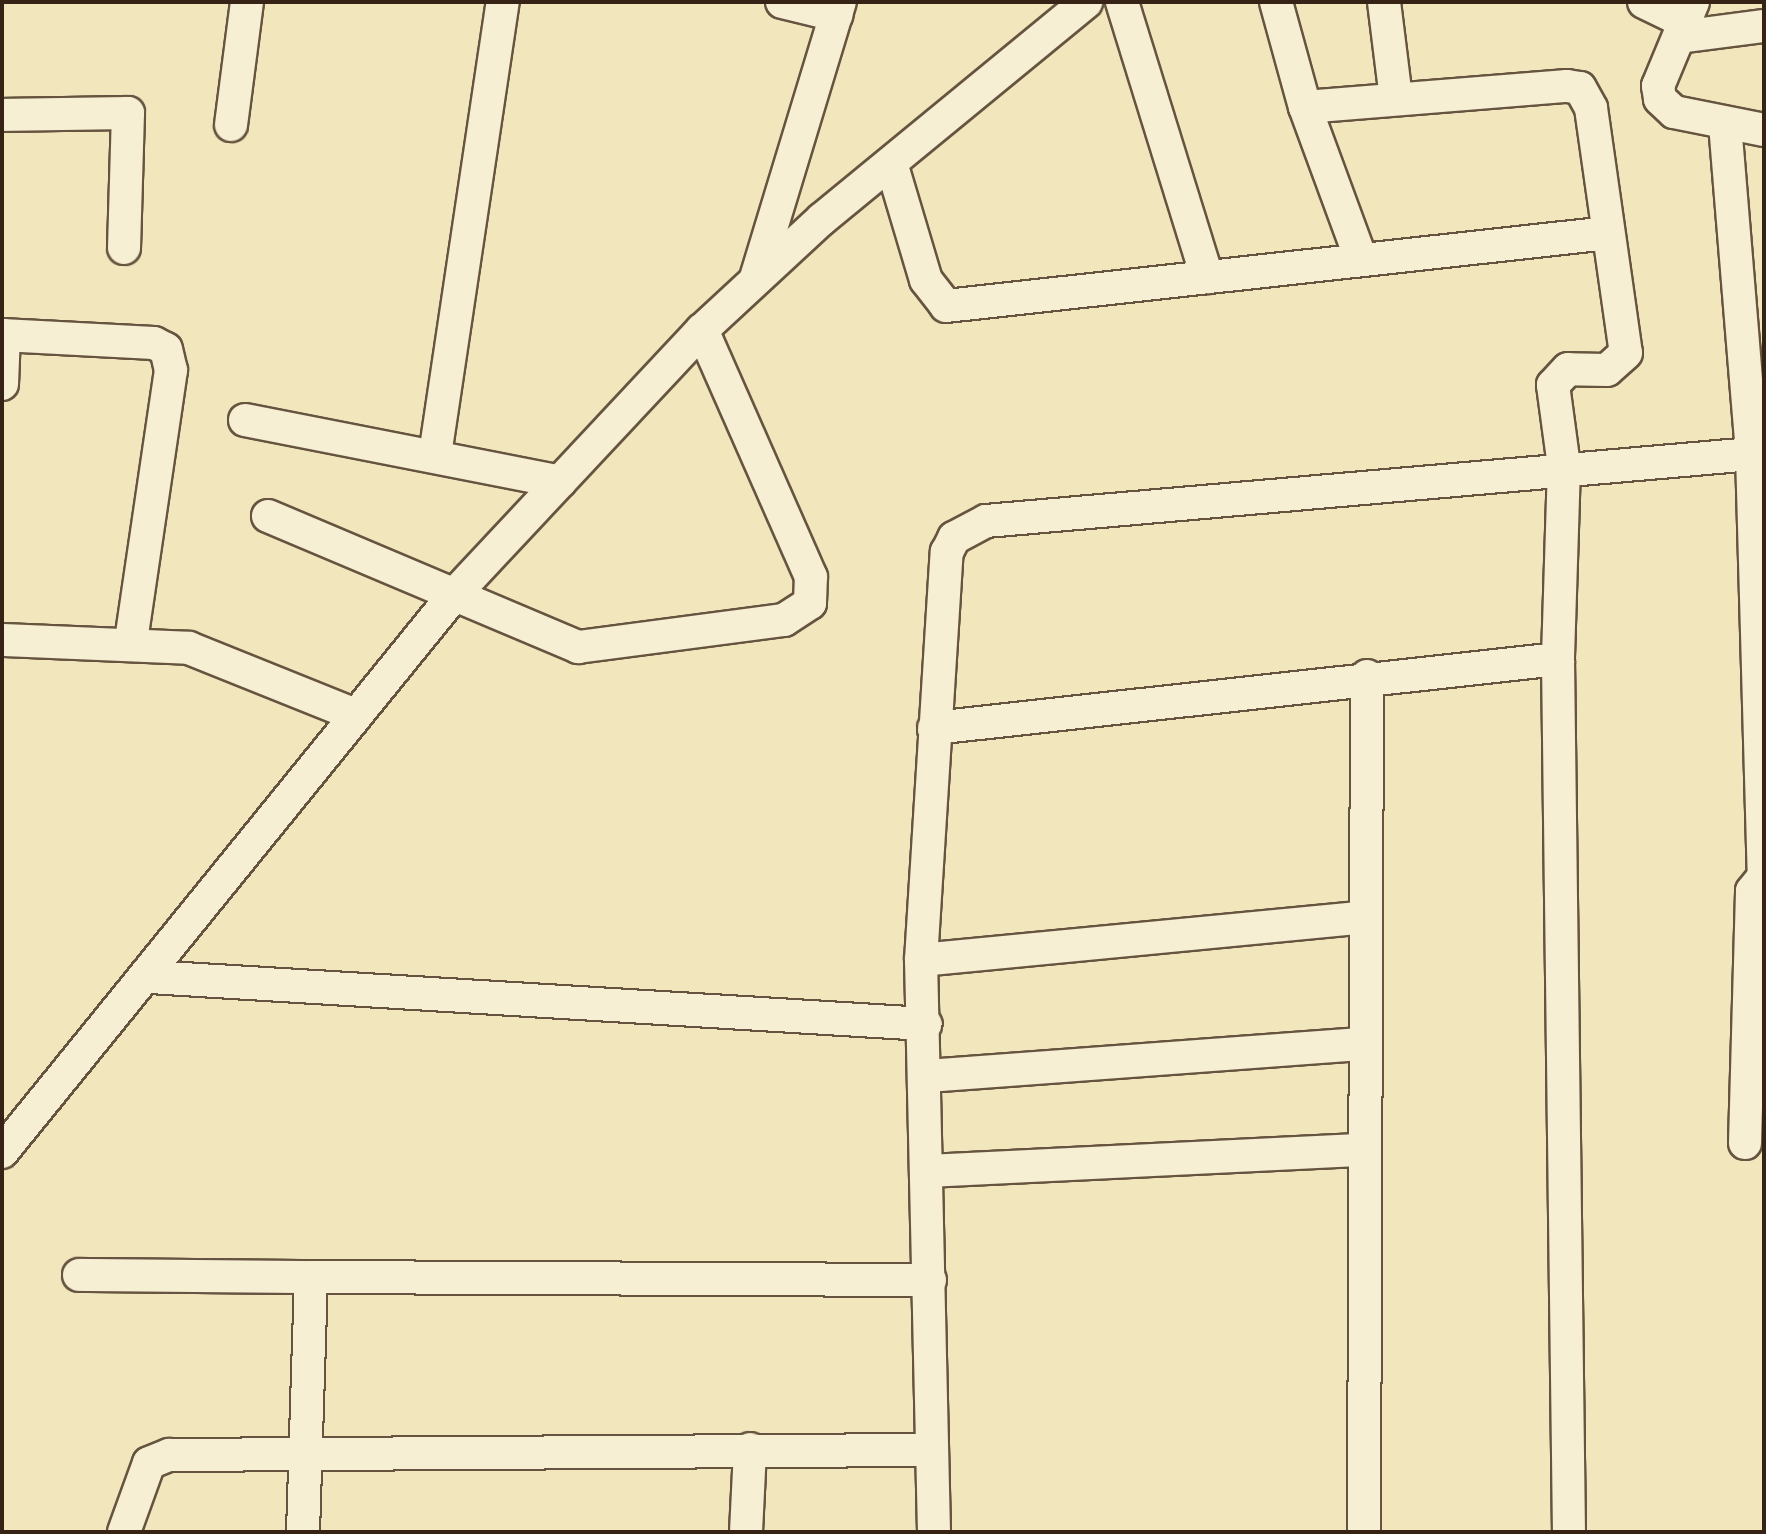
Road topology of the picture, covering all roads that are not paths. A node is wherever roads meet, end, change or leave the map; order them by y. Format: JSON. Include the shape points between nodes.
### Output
{"nodes":[{"id":1,"x":247,"y":2,"type":"edge"},
{"id":2,"x":503,"y":2,"type":"edge"},
{"id":3,"x":782,"y":2,"type":"edge"},
{"id":4,"x":1086,"y":2,"type":"edge"},
{"id":5,"x":1122,"y":2,"type":"edge"},
{"id":6,"x":1276,"y":2,"type":"edge"},
{"id":7,"x":1384,"y":2,"type":"edge"},
{"id":8,"x":1644,"y":2,"type":"edge"},
{"id":9,"x":838,"y":9,"type":"edge"},
{"id":10,"x":1685,"y":20,"type":"edge"},
{"id":11,"x":1764,"y":26,"type":"edge"},
{"id":12,"x":1396,"y":98,"type":"junction"},
{"id":13,"x":1305,"y":107,"type":"junction"},
{"id":14,"x":2,"y":115,"type":"edge"},
{"id":15,"x":1725,"y":124,"type":"junction"},
{"id":16,"x":231,"y":125,"type":"dead end"},
{"id":17,"x":1764,"y":130,"type":"edge"},
{"id":18,"x":892,"y":166,"type":"junction"},
{"id":19,"x":1608,"y":233,"type":"junction"},
{"id":20,"x":124,"y":248,"type":"dead end"},
{"id":21,"x":1361,"y":259,"type":"junction"},
{"id":22,"x":1207,"y":277,"type":"junction"},
{"id":23,"x":756,"y":278,"type":"junction"},
{"id":24,"x":702,"y":330,"type":"junction"},
{"id":25,"x":3,"y":335,"type":"edge"},
{"id":26,"x":2,"y":384,"type":"edge"},
{"id":27,"x":245,"y":420,"type":"dead end"},
{"id":28,"x":1758,"y":453,"type":"edge"},
{"id":29,"x":435,"y":455,"type":"junction"},
{"id":30,"x":1564,"y":466,"type":"junction"},
{"id":31,"x":560,"y":482,"type":"junction"},
{"id":32,"x":268,"y":516,"type":"dead end"},
{"id":33,"x":453,"y":596,"type":"junction"},
{"id":34,"x":2,"y":640,"type":"edge"},
{"id":35,"x":131,"y":641,"type":"junction"},
{"id":36,"x":1558,"y":659,"type":"junction"},
{"id":37,"x":1367,"y":676,"type":"junction"},
{"id":38,"x":353,"y":714,"type":"junction"},
{"id":39,"x":934,"y":728,"type":"junction"},
{"id":40,"x":1764,"y":876,"type":"edge"},
{"id":41,"x":1361,"y":918,"type":"junction"},
{"id":42,"x":921,"y":960,"type":"junction"},
{"id":43,"x":150,"y":977,"type":"junction"},
{"id":44,"x":926,"y":1024,"type":"junction"},
{"id":45,"x":1362,"y":1044,"type":"junction"},
{"id":46,"x":926,"y":1076,"type":"junction"},
{"id":47,"x":1745,"y":1143,"type":"dead end"},
{"id":48,"x":1362,"y":1150,"type":"junction"},
{"id":49,"x":2,"y":1152,"type":"edge"},
{"id":50,"x":928,"y":1171,"type":"junction"},
{"id":51,"x":79,"y":1275,"type":"dead end"},
{"id":52,"x":311,"y":1277,"type":"junction"},
{"id":53,"x":930,"y":1280,"type":"junction"},
{"id":54,"x":750,"y":1449,"type":"junction"},
{"id":55,"x":932,"y":1450,"type":"junction"},
{"id":56,"x":306,"y":1453,"type":"junction"},
{"id":57,"x":124,"y":1532,"type":"edge"},
{"id":58,"x":303,"y":1532,"type":"edge"},
{"id":59,"x":746,"y":1532,"type":"edge"},
{"id":60,"x":934,"y":1532,"type":"edge"},
{"id":61,"x":1364,"y":1532,"type":"edge"},
{"id":62,"x":1569,"y":1532,"type":"edge"}],
"edges":[{"from":1,"to":16,"type":"street"},
{"from":2,"to":29,"type":"street"},
{"from":3,"to":9,"type":"street"},
{"from":4,"to":18,"type":"street"},
{"from":5,"to":22,"type":"street"},
{"from":6,"to":13,"type":"street"},
{"from":7,"to":12,"type":"street"},
{"from":8,"to":10,"type":"street"},
{"from":9,"to":23,"type":"street"},
{"from":10,"to":11,"type":"street"},
{"from":10,"to":15,"type":"street","via":[[1660,99],[1674,112]]},
{"from":12,"to":13,"type":"street"},
{"from":12,"to":19,"type":"street","via":[[1580,88],[1591,108]]},
{"from":13,"to":21,"type":"street"},
{"from":14,"to":20,"type":"street","via":[[128,113]]},
{"from":15,"to":17,"type":"street"},
{"from":15,"to":28,"type":"street"},
{"from":18,"to":22,"type":"street","via":[[926,280],[946,306]]},
{"from":18,"to":23,"type":"street"},
{"from":19,"to":21,"type":"street"},
{"from":19,"to":30,"type":"street","via":[[1626,353],[1607,370],[1568,369],[1555,378]]},
{"from":21,"to":22,"type":"street"},
{"from":23,"to":24,"type":"street"},
{"from":24,"to":31,"type":"street"},
{"from":24,"to":33,"type":"street","via":[[811,577],[802,611],[578,647]]},
{"from":25,"to":26,"type":"street"},
{"from":25,"to":35,"type":"street","via":[[154,343],[166,349],[171,370]]},
{"from":27,"to":29,"type":"street"},
{"from":28,"to":30,"type":"street"},
{"from":28,"to":40,"type":"street"},
{"from":29,"to":31,"type":"street"},
{"from":30,"to":36,"type":"street"},
{"from":30,"to":39,"type":"street","via":[[967,527],[947,552]]},
{"from":31,"to":33,"type":"street"},
{"from":32,"to":33,"type":"street"},
{"from":33,"to":38,"type":"street"},
{"from":34,"to":35,"type":"street"},
{"from":35,"to":38,"type":"street","via":[[189,648]]},
{"from":36,"to":37,"type":"street"},
{"from":36,"to":62,"type":"street"},
{"from":37,"to":39,"type":"street"},
{"from":37,"to":41,"type":"street"},
{"from":38,"to":43,"type":"street"},
{"from":39,"to":42,"type":"street"},
{"from":40,"to":47,"type":"street","via":[[1752,891]]},
{"from":41,"to":42,"type":"street"},
{"from":41,"to":45,"type":"street"},
{"from":42,"to":44,"type":"street"},
{"from":43,"to":44,"type":"street"},
{"from":43,"to":49,"type":"street"},
{"from":44,"to":46,"type":"street"},
{"from":45,"to":46,"type":"street"},
{"from":45,"to":48,"type":"street"},
{"from":46,"to":50,"type":"street"},
{"from":48,"to":50,"type":"street"},
{"from":48,"to":61,"type":"street"},
{"from":50,"to":53,"type":"street"},
{"from":51,"to":52,"type":"street"},
{"from":52,"to":53,"type":"street"},
{"from":52,"to":56,"type":"street"},
{"from":53,"to":55,"type":"street"},
{"from":54,"to":55,"type":"street"},
{"from":54,"to":56,"type":"street"},
{"from":54,"to":59,"type":"street"},
{"from":55,"to":60,"type":"street"},
{"from":56,"to":57,"type":"street","via":[[186,1453],[149,1463]]},
{"from":56,"to":58,"type":"street"}]}
